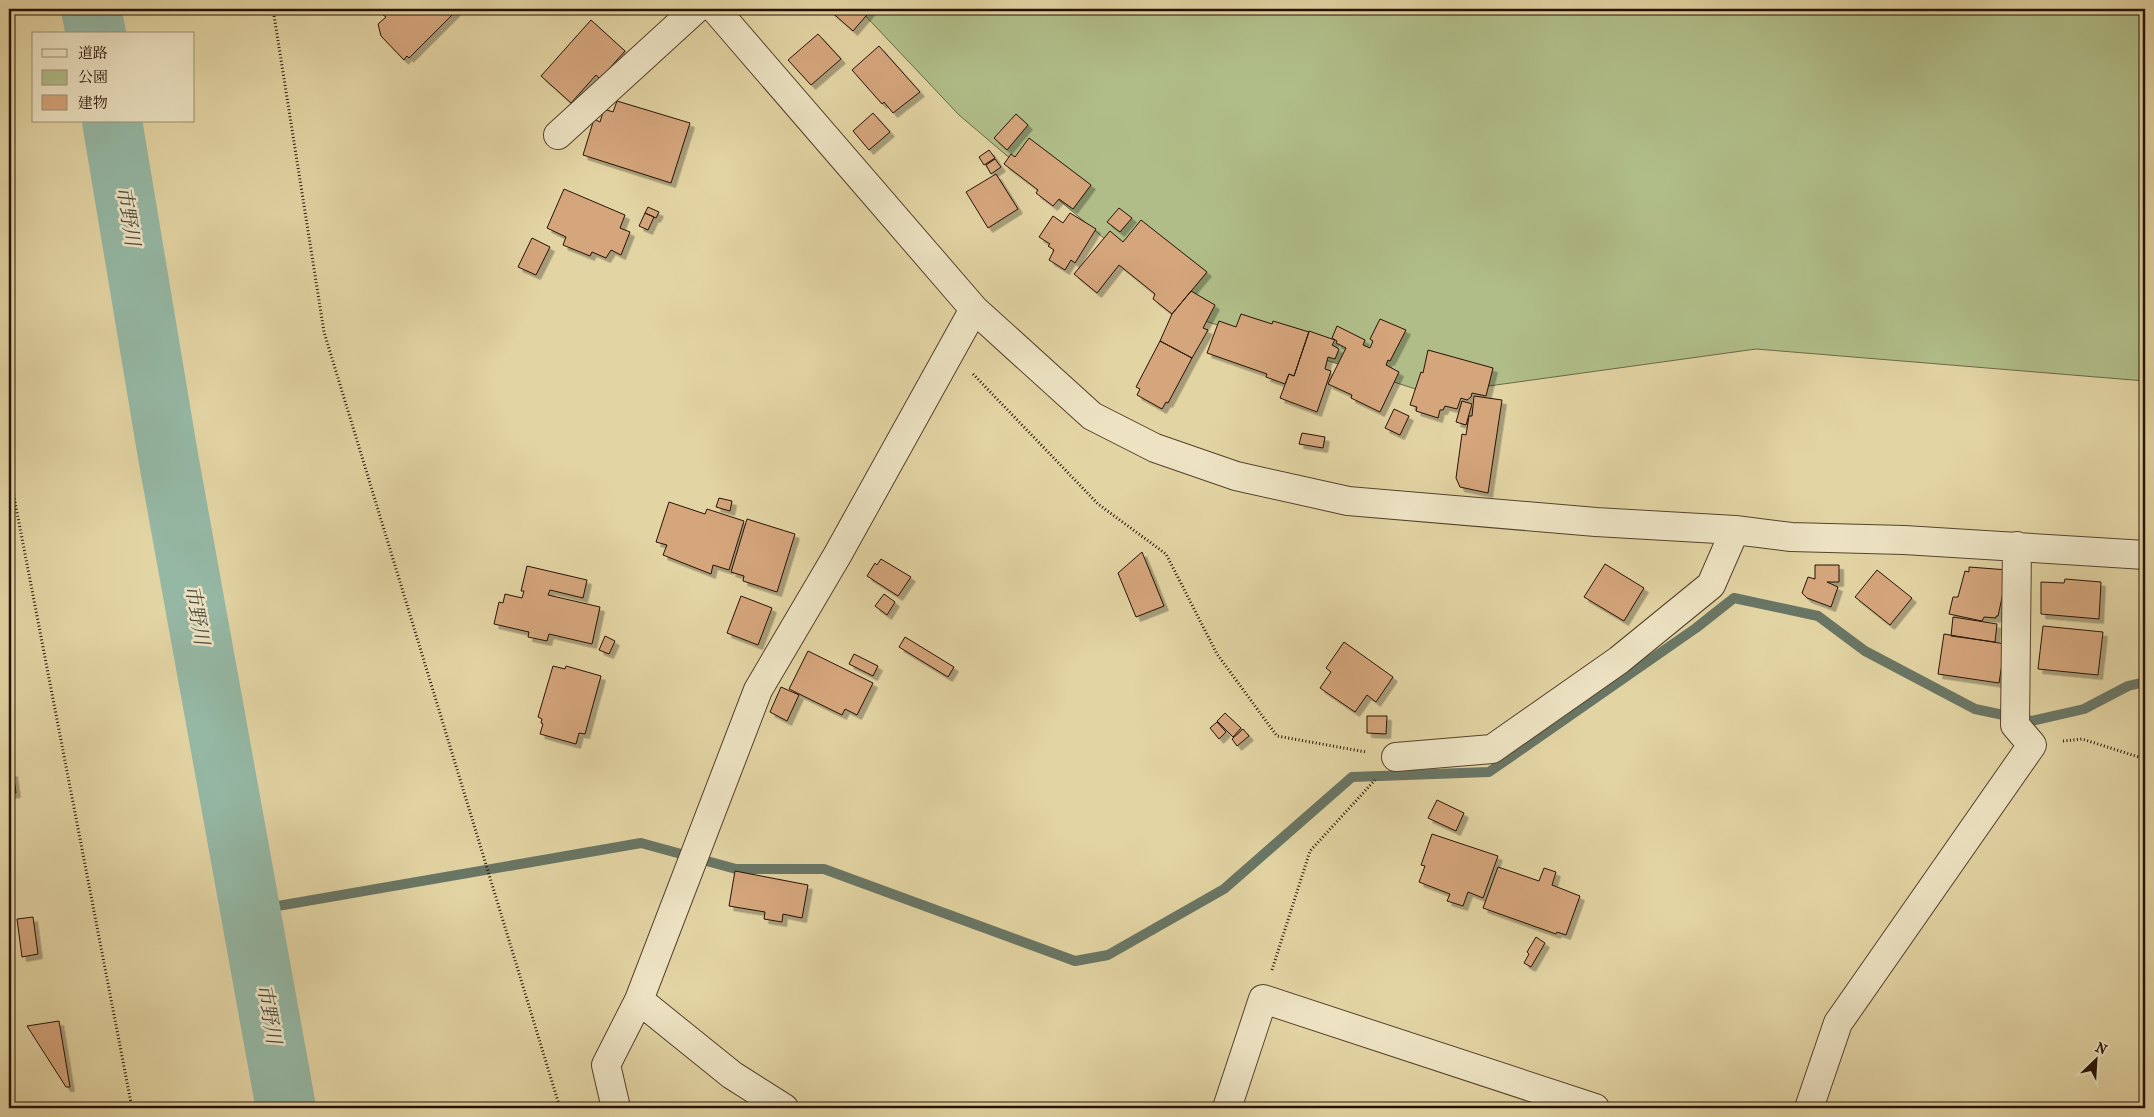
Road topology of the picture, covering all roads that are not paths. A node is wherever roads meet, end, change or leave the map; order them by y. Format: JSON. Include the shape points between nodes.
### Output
{"nodes":[{"id":1,"x":696,"y":9,"type":"edge"},
{"id":2,"x":715,"y":9,"type":"edge"},
{"id":3,"x":558,"y":135,"type":"dead end"},
{"id":4,"x":974,"y":309,"type":"junction"},
{"id":5,"x":1735,"y":530,"type":"junction"},
{"id":6,"x":2017,"y":546,"type":"junction"},
{"id":7,"x":2145,"y":555,"type":"edge"},
{"id":8,"x":1396,"y":757,"type":"road end"},
{"id":9,"x":639,"y":1000,"type":"junction"},
{"id":10,"x":616,"y":1108,"type":"edge"},
{"id":11,"x":784,"y":1108,"type":"edge"},
{"id":12,"x":1227,"y":1108,"type":"edge"},
{"id":13,"x":1595,"y":1108,"type":"edge"},
{"id":14,"x":1809,"y":1108,"type":"edge"}],
"edges":[{"from":1,"to":3,"type":"street"},
{"from":2,"to":4,"type":"street"},
{"from":4,"to":5,"type":"street","via":[[1092,416],[1155,448],[1236,476],[1348,501]]},
{"from":4,"to":9,"type":"street","via":[[838,554],[758,690]]},
{"from":5,"to":6,"type":"street","via":[[1791,537]]},
{"from":5,"to":8,"type":"street","via":[[1711,585],[1619,660],[1492,749]]},
{"from":6,"to":7,"type":"street"},
{"from":6,"to":14,"type":"street","via":[[2015,725],[2032,744],[1838,1023]]},
{"from":9,"to":10,"type":"street","via":[[606,1065]]},
{"from":9,"to":11,"type":"street","via":[[732,1075]]},
{"from":12,"to":13,"type":"street","via":[[1263,999]]}]}
